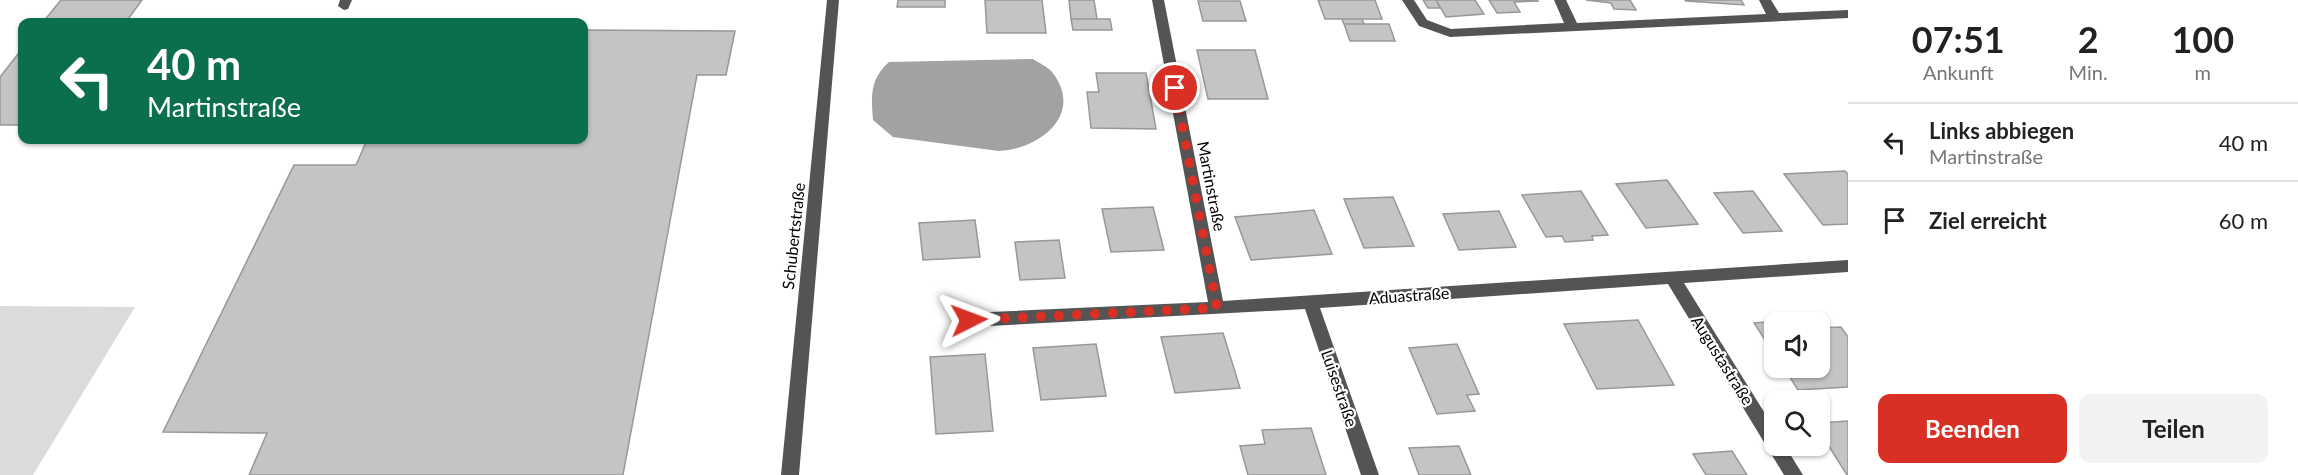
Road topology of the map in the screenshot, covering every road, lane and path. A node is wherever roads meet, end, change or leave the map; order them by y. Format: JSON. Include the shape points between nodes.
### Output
{"nodes":[{"id":1,"x":834,"y":0,"type":"edge"},
{"id":2,"x":1158,"y":0,"type":"edge"},
{"id":3,"x":1408,"y":0,"type":"edge"},
{"id":4,"x":1560,"y":0,"type":"edge"},
{"id":5,"x":1765,"y":0,"type":"edge"},
{"id":6,"x":1848,"y":14,"type":"edge"},
{"id":7,"x":1775,"y":18,"type":"junction"},
{"id":8,"x":1573,"y":28,"type":"junction"},
{"id":9,"x":1848,"y":266,"type":"edge"},
{"id":10,"x":1672,"y":278,"type":"junction"},
{"id":11,"x":1310,"y":301,"type":"junction"},
{"id":12,"x":1217,"y":308,"type":"junction"},
{"id":13,"x":969,"y":320,"type":"dead end"},
{"id":14,"x":1764,"y":426,"type":"edge"},
{"id":15,"x":1782,"y":456,"type":"edge"},
{"id":16,"x":790,"y":475,"type":"edge"},
{"id":17,"x":1371,"y":475,"type":"edge"},
{"id":18,"x":1794,"y":475,"type":"edge"}],
"edges":[{"from":1,"to":16,"type":"street","name":"Schubertstraße"},
{"from":2,"to":12,"type":"street","name":"Martinstraße"},
{"from":3,"to":8,"type":"street","via":[[1423,23],[1450,33]]},
{"from":4,"to":8,"type":"street"},
{"from":5,"to":7,"type":"street"},
{"from":6,"to":7,"type":"street"},
{"from":7,"to":8,"type":"street"},
{"from":9,"to":10,"type":"street","name":"Aduastraße"},
{"from":10,"to":11,"type":"street","name":"Aduastraße"},
{"from":10,"to":14,"type":"street","name":"Augustastraße"},
{"from":11,"to":12,"type":"street","name":"Aduastraße"},
{"from":11,"to":17,"type":"street","name":"Luisestraße"},
{"from":12,"to":13,"type":"street","name":"Aduastraße"},
{"from":15,"to":18,"type":"street","name":"Augustastraße"}]}
